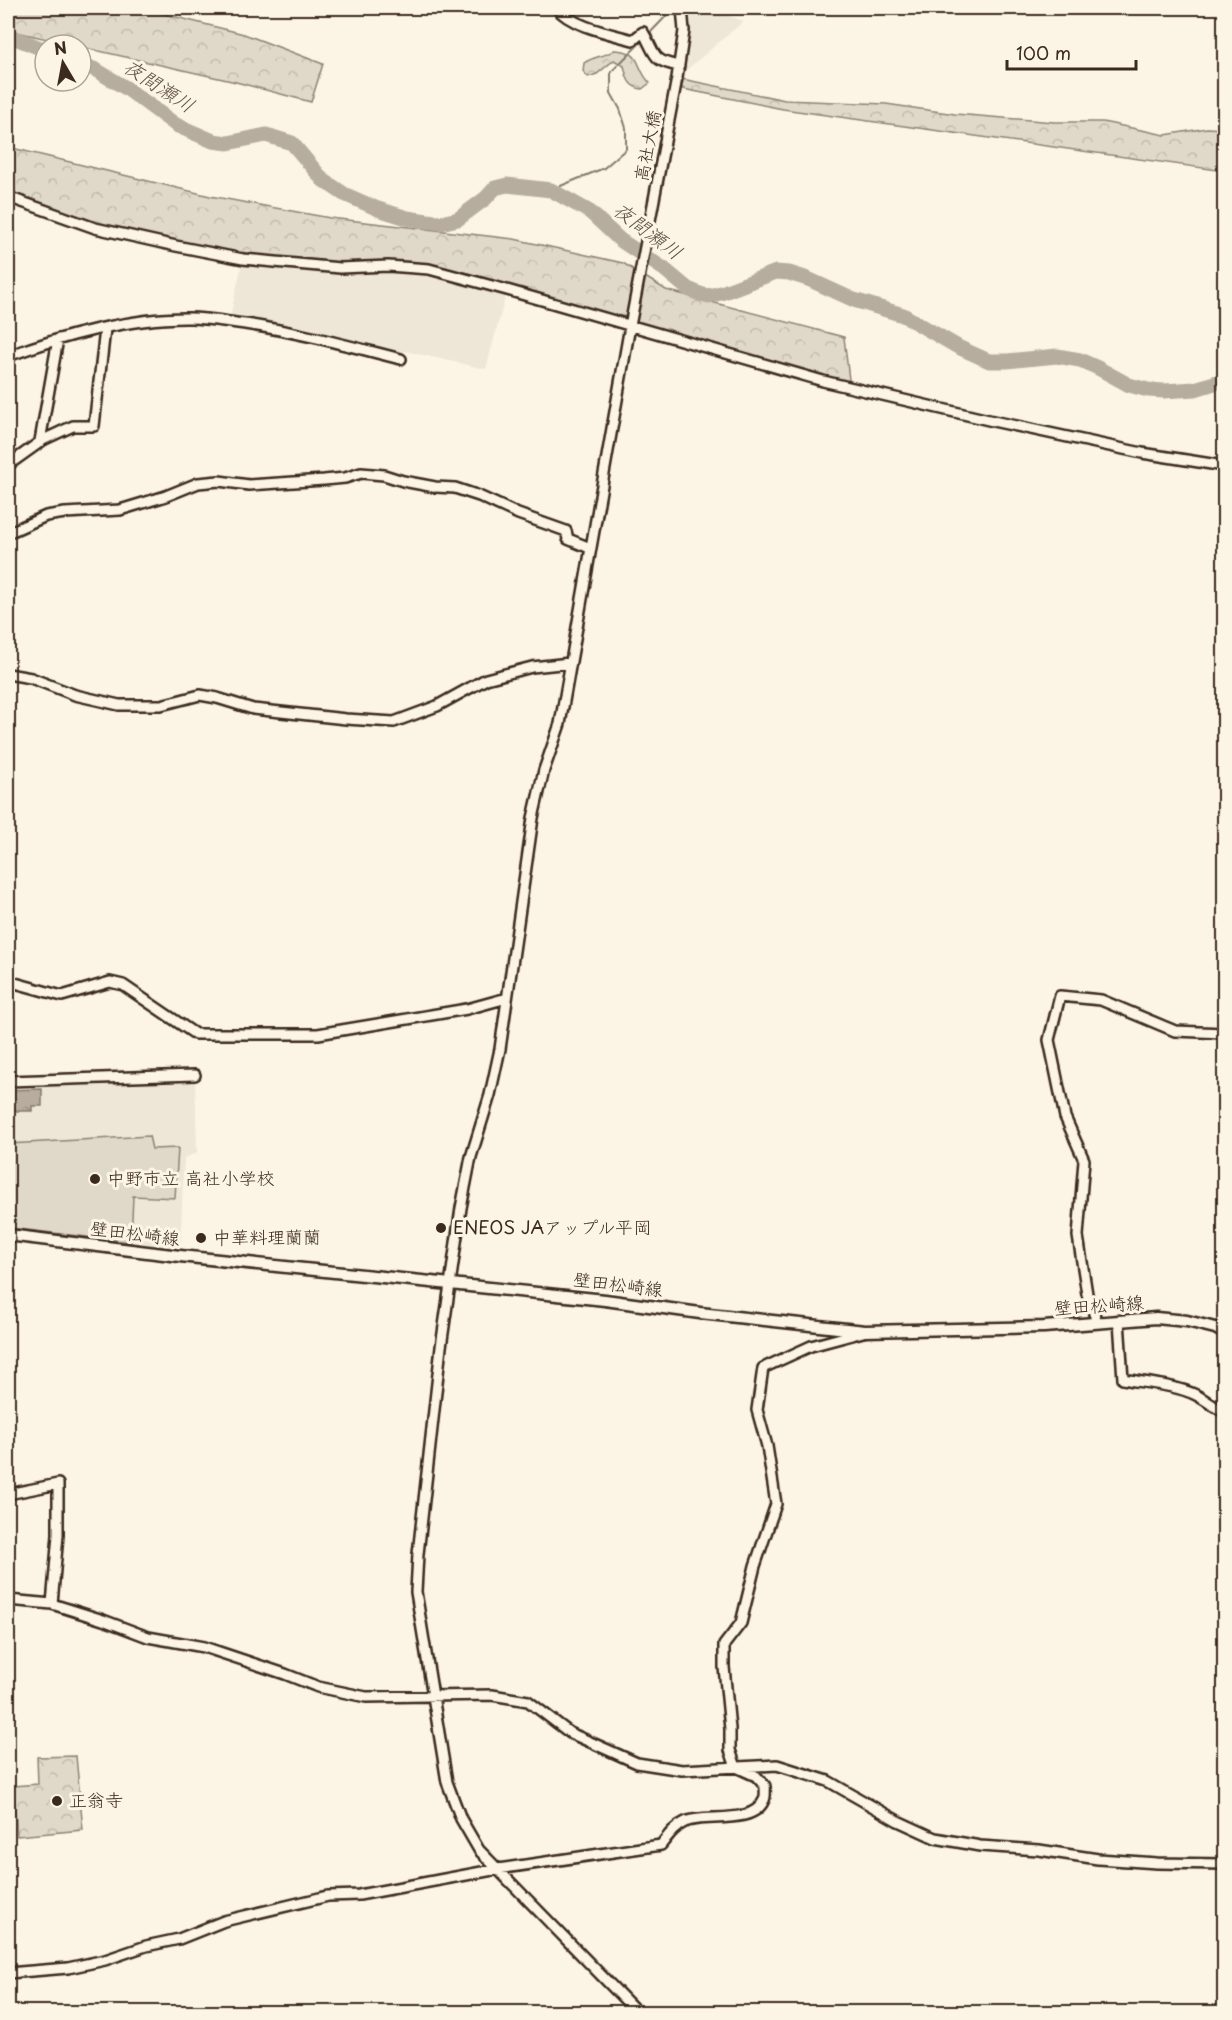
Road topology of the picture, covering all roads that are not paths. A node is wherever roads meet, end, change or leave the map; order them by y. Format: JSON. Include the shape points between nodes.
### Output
{"nodes":[{"id":1,"x":557,"y":8,"type":"edge"},
{"id":2,"x":682,"y":8,"type":"edge"},
{"id":3,"x":679,"y":66,"type":"junction"},
{"id":4,"x":8,"y":197,"type":"edge"},
{"id":5,"x":630,"y":326,"type":"junction"},
{"id":6,"x":105,"y":328,"type":"junction"},
{"id":7,"x":58,"y":339,"type":"junction"},
{"id":8,"x":8,"y":356,"type":"edge"},
{"id":9,"x":401,"y":359,"type":"dead end"},
{"id":10,"x":40,"y":441,"type":"junction"},
{"id":11,"x":8,"y":465,"type":"edge"},
{"id":12,"x":1224,"y":466,"type":"edge"},
{"id":13,"x":8,"y":533,"type":"edge"},
{"id":14,"x":590,"y":548,"type":"junction"},
{"id":15,"x":570,"y":663,"type":"junction"},
{"id":16,"x":8,"y":674,"type":"edge"},
{"id":17,"x":8,"y":981,"type":"edge"},
{"id":18,"x":507,"y":998,"type":"junction"},
{"id":19,"x":1224,"y":1033,"type":"edge"},
{"id":20,"x":195,"y":1075,"type":"dead end"},
{"id":21,"x":8,"y":1082,"type":"edge"},
{"id":22,"x":8,"y":1235,"type":"edge"},
{"id":23,"x":450,"y":1283,"type":"junction"},
{"id":24,"x":1119,"y":1321,"type":"junction"},
{"id":25,"x":1097,"y":1322,"type":"junction"},
{"id":26,"x":865,"y":1331,"type":"junction"},
{"id":27,"x":1224,"y":1334,"type":"edge"},
{"id":28,"x":1224,"y":1412,"type":"edge"},
{"id":29,"x":8,"y":1494,"type":"edge"},
{"id":30,"x":8,"y":1600,"type":"edge"},
{"id":31,"x":52,"y":1604,"type":"junction"},
{"id":32,"x":432,"y":1696,"type":"junction"},
{"id":33,"x":736,"y":1767,"type":"junction"},
{"id":34,"x":1224,"y":1864,"type":"edge"},
{"id":35,"x":498,"y":1869,"type":"junction"},
{"id":36,"x":8,"y":1973,"type":"edge"},
{"id":37,"x":637,"y":2013,"type":"edge"}],
"edges":[{"from":1,"to":3,"type":"street","via":[[580,24],[613,35],[633,40],[643,32],[657,58]]},
{"from":2,"to":3,"type":"street","name":"高社大橋","via":[[684,31]]},
{"from":3,"to":5,"type":"street","name":"高社大橋"},
{"from":4,"to":5,"type":"street","via":[[95,228],[243,259],[340,268],[429,269]]},
{"from":5,"to":12,"type":"street","via":[[841,386],[1142,453]]},
{"from":5,"to":14,"type":"street","name":"高社大橋"},
{"from":6,"to":7,"type":"street"},
{"from":6,"to":9,"type":"street","via":[[190,318],[294,332]]},
{"from":6,"to":10,"type":"street","via":[[94,426],[73,426]]},
{"from":7,"to":8,"type":"street"},
{"from":7,"to":10,"type":"street"},
{"from":10,"to":11,"type":"street"},
{"from":13,"to":14,"type":"street","via":[[46,516],[120,510],[198,483],[219,480],[249,485],[345,478],[361,473],[455,488],[566,531],[567,539]]},
{"from":14,"to":15,"type":"street","name":"高社大橋"},
{"from":15,"to":16,"type":"street","via":[[532,667],[486,679],[394,722],[253,709],[200,695],[161,705],[119,705]]},
{"from":15,"to":18,"type":"street","name":"高社大橋","via":[[560,724],[533,818]]},
{"from":17,"to":18,"type":"street","via":[[62,996],[110,982],[123,985],[195,1034],[318,1034],[467,1009]]},
{"from":18,"to":23,"type":"street","name":"高社大橋","via":[[490,1095],[471,1157]]},
{"from":19,"to":25,"type":"street","via":[[1175,1031],[1101,1000],[1060,996],[1049,1040],[1065,1118],[1084,1160],[1078,1236],[1086,1294]]},
{"from":20,"to":21,"type":"street"},
{"from":22,"to":23,"type":"main road","name":"壁田松崎線"},
{"from":23,"to":26,"type":"main road","name":"壁田松崎線"},
{"from":23,"to":32,"type":"street","name":"高社大橋","via":[[416,1592]]},
{"from":24,"to":25,"type":"main road","name":"壁田松崎線"},
{"from":24,"to":27,"type":"main road","name":"壁田松崎線","via":[[1187,1321]]},
{"from":24,"to":28,"type":"street","via":[[1123,1379],[1197,1395]]},
{"from":25,"to":26,"type":"main road","name":"壁田松崎線"},
{"from":26,"to":33,"type":"street","via":[[811,1346],[763,1368],[757,1410],[776,1504],[741,1623],[724,1645],[730,1750]]},
{"from":29,"to":31,"type":"street","via":[[58,1484]]},
{"from":30,"to":31,"type":"street"},
{"from":31,"to":32,"type":"street","via":[[148,1637],[204,1647],[318,1687],[366,1697]]},
{"from":32,"to":33,"type":"street","via":[[492,1695],[528,1701],[570,1733],[637,1763],[682,1770]]},
{"from":32,"to":35,"type":"street","name":"高社大橋","via":[[447,1782],[478,1850]]},
{"from":33,"to":34,"type":"street","via":[[777,1765],[828,1781],[935,1838],[1098,1859]]},
{"from":33,"to":35,"type":"street","via":[[756,1776],[765,1786],[765,1800],[755,1811],[687,1821],[674,1828],[661,1845]]},
{"from":35,"to":36,"type":"street","via":[[359,1895],[328,1896],[224,1922],[105,1960],[68,1968]]},
{"from":35,"to":37,"type":"street","name":"高社大橋"}]}
